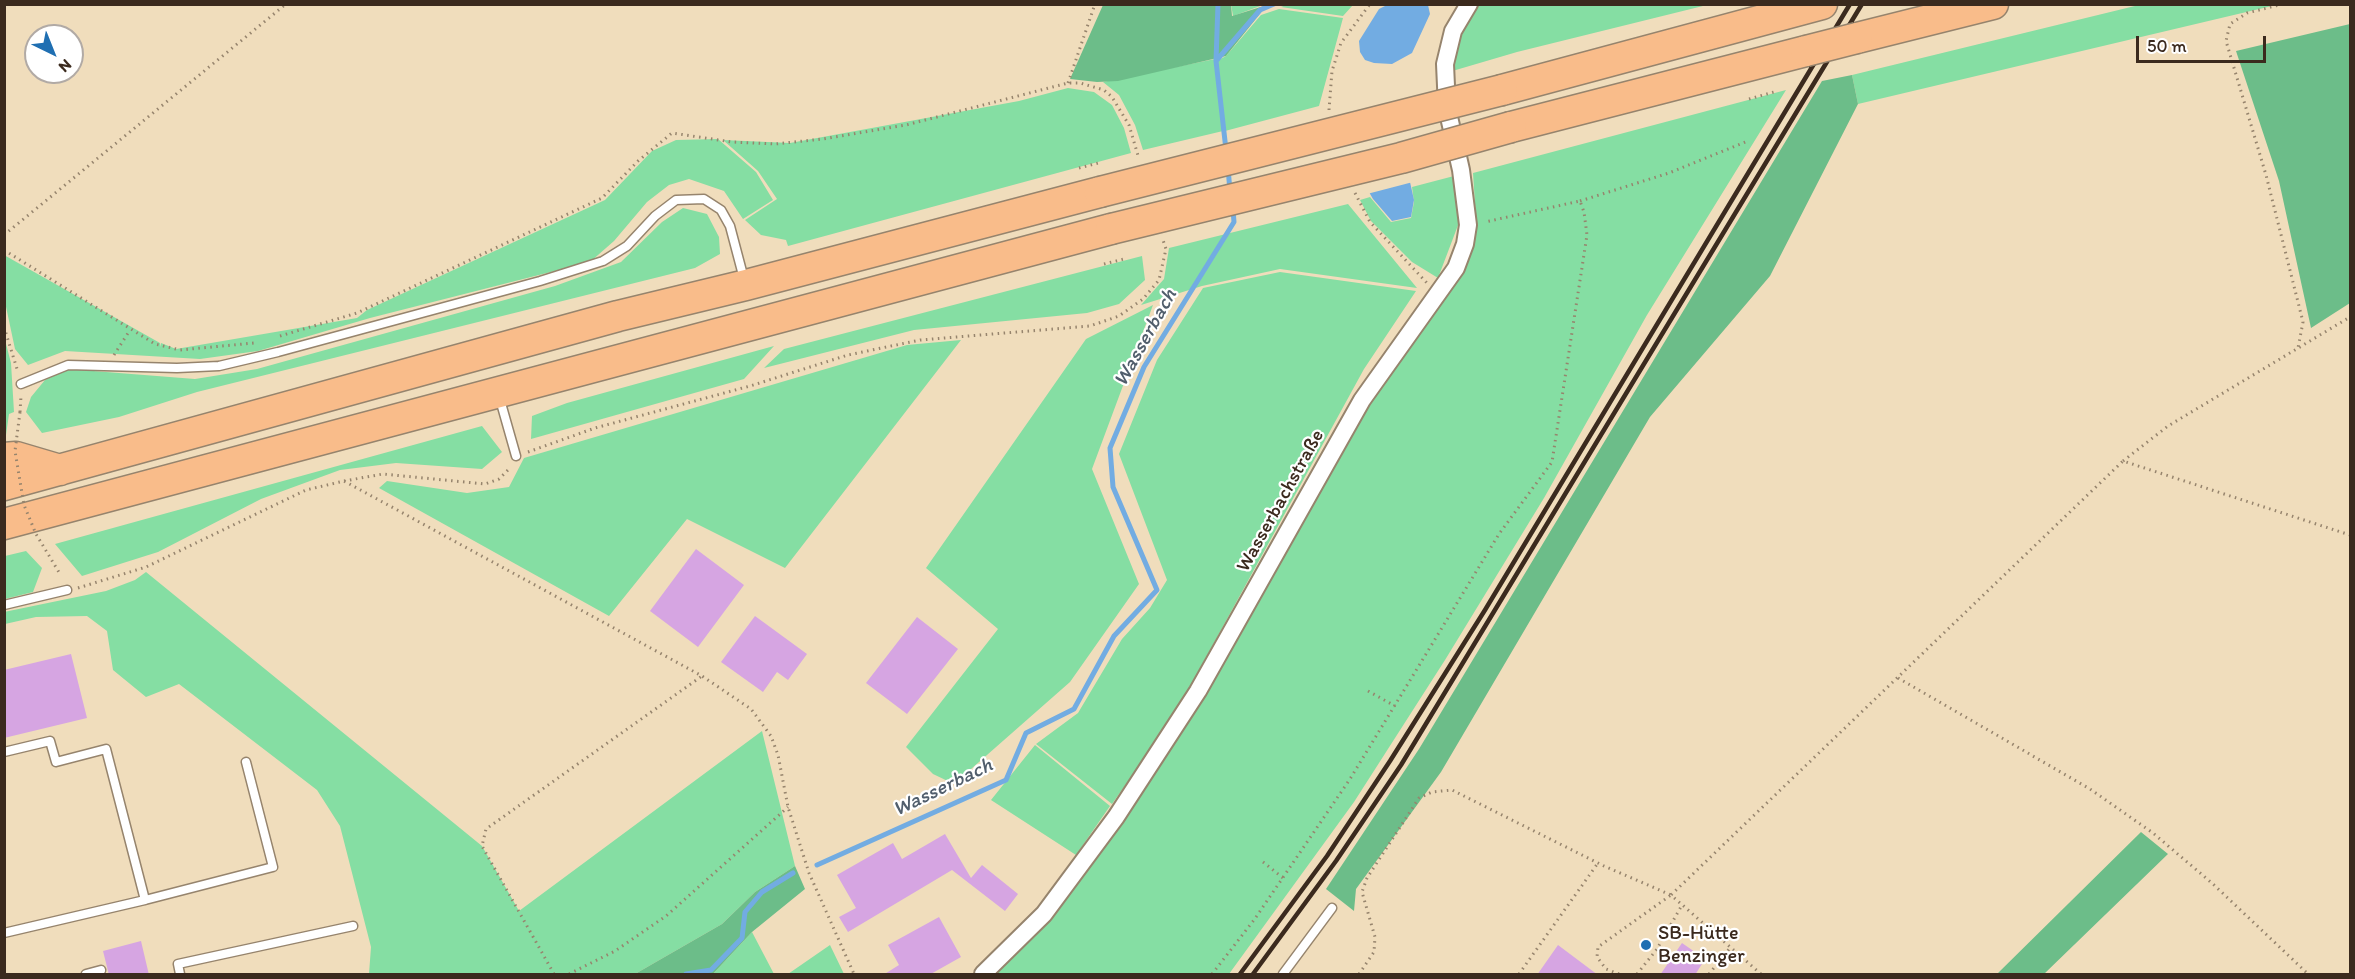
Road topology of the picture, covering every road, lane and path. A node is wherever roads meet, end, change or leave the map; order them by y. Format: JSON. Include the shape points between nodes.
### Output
{"nodes":[{"id":1,"x":286,"y":4,"type":"edge"},
{"id":2,"x":1095,"y":4,"type":"edge"},
{"id":3,"x":1469,"y":4,"type":"edge"},
{"id":4,"x":1822,"y":4,"type":"edge"},
{"id":5,"x":1993,"y":4,"type":"edge"},
{"id":6,"x":2283,"y":4,"type":"edge"},
{"id":7,"x":1068,"y":83,"type":"dead end"},
{"id":8,"x":1774,"y":92,"type":"dead end"},
{"id":9,"x":1749,"y":99,"type":"dead end"},
{"id":10,"x":1748,"y":141,"type":"dead end"},
{"id":11,"x":775,"y":144,"type":"dead end"},
{"id":12,"x":1102,"y":162,"type":"dead end"},
{"id":13,"x":1079,"y":168,"type":"dead end"},
{"id":14,"x":1580,"y":201,"type":"junction"},
{"id":15,"x":1468,"y":225,"type":"junction"},
{"id":16,"x":4,"y":235,"type":"edge"},
{"id":17,"x":4,"y":250,"type":"edge"},
{"id":18,"x":1124,"y":259,"type":"dead end"},
{"id":19,"x":1104,"y":264,"type":"dead end"},
{"id":20,"x":746,"y":285,"type":"junction"},
{"id":21,"x":2350,"y":317,"type":"edge"},
{"id":22,"x":4,"y":327,"type":"edge"},
{"id":23,"x":130,"y":330,"type":"junction"},
{"id":24,"x":272,"y":339,"type":"dead end"},
{"id":25,"x":262,"y":342,"type":"dead end"},
{"id":26,"x":2298,"y":348,"type":"junction"},
{"id":27,"x":110,"y":365,"type":"junction"},
{"id":28,"x":21,"y":384,"type":"junction"},
{"id":29,"x":498,"y":392,"type":"junction"},
{"id":30,"x":516,"y":456,"type":"joint"},
{"id":31,"x":4,"y":458,"type":"edge"},
{"id":32,"x":2123,"y":461,"type":"junction"},
{"id":33,"x":60,"y":470,"type":"junction"},
{"id":34,"x":344,"y":480,"type":"junction"},
{"id":35,"x":4,"y":485,"type":"edge"},
{"id":36,"x":4,"y":524,"type":"edge"},
{"id":37,"x":2350,"y":535,"type":"edge"},
{"id":38,"x":60,"y":574,"type":"dead end"},
{"id":39,"x":68,"y":590,"type":"joint"},
{"id":40,"x":4,"y":605,"type":"edge"},
{"id":41,"x":702,"y":676,"type":"junction"},
{"id":42,"x":1898,"y":678,"type":"junction"},
{"id":43,"x":1368,"y":691,"type":"dead end"},
{"id":44,"x":1395,"y":706,"type":"junction"},
{"id":45,"x":4,"y":752,"type":"edge"},
{"id":46,"x":246,"y":762,"type":"dead end"},
{"id":47,"x":788,"y":807,"type":"junction"},
{"id":48,"x":1263,"y":862,"type":"dead end"},
{"id":49,"x":1598,"y":863,"type":"junction"},
{"id":50,"x":1283,"y":878,"type":"junction"},
{"id":51,"x":1671,"y":896,"type":"junction"},
{"id":52,"x":145,"y":900,"type":"junction"},
{"id":53,"x":1682,"y":905,"type":"junction"},
{"id":54,"x":1332,"y":908,"type":"dead end"},
{"id":55,"x":353,"y":926,"type":"dead end"},
{"id":56,"x":4,"y":933,"type":"edge"},
{"id":57,"x":1730,"y":948,"type":"junction"},
{"id":58,"x":101,"y":970,"type":"dead end"},
{"id":59,"x":86,"y":975,"type":"edge"},
{"id":60,"x":180,"y":975,"type":"edge"},
{"id":61,"x":554,"y":975,"type":"edge"},
{"id":62,"x":569,"y":975,"type":"edge"},
{"id":63,"x":854,"y":975,"type":"edge"},
{"id":64,"x":983,"y":975,"type":"edge"},
{"id":65,"x":1212,"y":975,"type":"edge"},
{"id":66,"x":1283,"y":975,"type":"edge"},
{"id":67,"x":1359,"y":975,"type":"edge"},
{"id":68,"x":1520,"y":975,"type":"edge"},
{"id":69,"x":1618,"y":975,"type":"edge"},
{"id":70,"x":1637,"y":975,"type":"edge"},
{"id":71,"x":1709,"y":975,"type":"edge"},
{"id":72,"x":1761,"y":975,"type":"edge"},
{"id":73,"x":2308,"y":975,"type":"edge"}],
"edges":[{"from":1,"to":16,"type":"path"},
{"from":2,"to":7,"type":"path"},
{"from":3,"to":15,"type":"street","name":"Wasserbachstraße","via":[[1453,31],[1445,64],[1447,108]]},
{"from":4,"to":20,"type":"highway","bridge":true},
{"from":5,"to":29,"type":"highway","bridge":true},
{"from":6,"to":26,"type":"path","via":[[2247,13],[2230,24],[2226,41],[2266,175],[2302,322]]},
{"from":8,"to":9,"type":"path"},
{"from":10,"to":14,"type":"path","via":[[1669,173]]},
{"from":11,"to":24,"type":"path","via":[[672,133],[602,198],[357,313]]},
{"from":12,"to":13,"type":"path"},
{"from":14,"to":15,"type":"path"},
{"from":14,"to":44,"type":"path","via":[[1587,235],[1552,462],[1499,534]]},
{"from":15,"to":64,"type":"street","name":"Wasserbachstraße","via":[[1456,268],[1362,400],[1163,746],[1050,906]]},
{"from":17,"to":23,"type":"path"},
{"from":18,"to":19,"type":"path"},
{"from":20,"to":27,"type":"lane","via":[[730,226],[721,210],[704,199],[676,200],[627,246],[603,261],[540,281],[219,366]]},
{"from":20,"to":33,"type":"highway","via":[[618,316]]},
{"from":21,"to":26,"type":"path"},
{"from":22,"to":28,"type":"path"},
{"from":23,"to":25,"type":"path","via":[[155,344],[180,350]]},
{"from":23,"to":27,"type":"path"},
{"from":26,"to":32,"type":"path","via":[[2168,426]]},
{"from":27,"to":28,"type":"lane","via":[[68,365]]},
{"from":28,"to":38,"type":"path","bridge":true,"via":[[15,451],[24,505]]},
{"from":29,"to":30,"type":"lane"},
{"from":29,"to":36,"type":"highway"},
{"from":30,"to":34,"type":"path","via":[[499,479],[485,484],[383,474]]},
{"from":31,"to":33,"type":"highway","via":[[16,457]]},
{"from":32,"to":37,"type":"path"},
{"from":32,"to":42,"type":"path"},
{"from":33,"to":35,"type":"highway"},
{"from":34,"to":39,"type":"path","via":[[306,490],[146,567]]},
{"from":34,"to":41,"type":"path"},
{"from":39,"to":40,"type":"lane"},
{"from":41,"to":47,"type":"path","via":[[762,721],[778,755]]},
{"from":41,"to":61,"type":"path","via":[[486,830],[482,846]]},
{"from":42,"to":51,"type":"path"},
{"from":42,"to":73,"type":"path","via":[[2090,789],[2153,833]]},
{"from":43,"to":44,"type":"path"},
{"from":44,"to":50,"type":"path"},
{"from":45,"to":52,"type":"lane","via":[[50,741],[56,762],[106,749]]},
{"from":46,"to":52,"type":"lane","via":[[273,867]]},
{"from":47,"to":62,"type":"path","via":[[666,916],[615,951]]},
{"from":47,"to":63,"type":"path","via":[[809,873]]},
{"from":48,"to":50,"type":"path"},
{"from":49,"to":51,"type":"path"},
{"from":49,"to":67,"type":"path","via":[[1452,790],[1419,798],[1362,891],[1375,937],[1374,952]]},
{"from":49,"to":68,"type":"path"},
{"from":50,"to":65,"type":"path"},
{"from":51,"to":53,"type":"path"},
{"from":51,"to":69,"type":"path","via":[[1598,947],[1597,957],[1606,969]]},
{"from":52,"to":56,"type":"lane"},
{"from":53,"to":57,"type":"path"},
{"from":53,"to":70,"type":"path"},
{"from":54,"to":66,"type":"lane"},
{"from":55,"to":60,"type":"lane","via":[[178,964]]},
{"from":57,"to":71,"type":"path"},
{"from":57,"to":72,"type":"path"},
{"from":58,"to":59,"type":"lane"}]}
